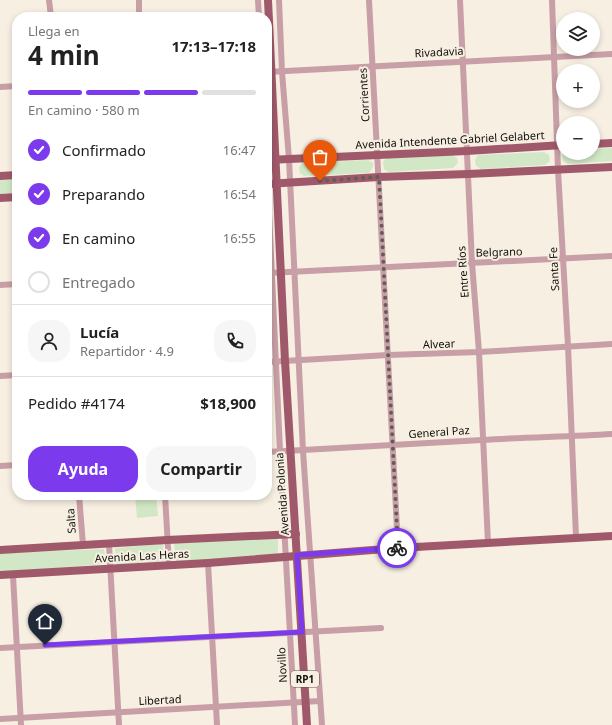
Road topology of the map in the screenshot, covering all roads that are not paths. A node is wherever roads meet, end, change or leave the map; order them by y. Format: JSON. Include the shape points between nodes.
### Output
{"nodes":[{"id":1,"x":49,"y":0,"type":"edge"},
{"id":2,"x":139,"y":0,"type":"edge"},
{"id":3,"x":258,"y":0,"type":"edge"},
{"id":4,"x":268,"y":0,"type":"edge"},
{"id":5,"x":279,"y":0,"type":"edge"},
{"id":6,"x":369,"y":0,"type":"edge"},
{"id":7,"x":460,"y":0,"type":"edge"},
{"id":8,"x":552,"y":0,"type":"edge"},
{"id":9,"x":50,"y":12,"type":"edge"},
{"id":10,"x":139,"y":12,"type":"edge"},
{"id":11,"x":259,"y":12,"type":"edge"},
{"id":12,"x":268,"y":12,"type":"edge"},
{"id":13,"x":612,"y":54,"type":"edge"},
{"id":14,"x":554,"y":58,"type":"junction"},
{"id":15,"x":463,"y":61,"type":"junction"},
{"id":16,"x":373,"y":66,"type":"junction"},
{"id":17,"x":272,"y":72,"type":"edge"},
{"id":18,"x":282,"y":72,"type":"junction"},
{"id":19,"x":12,"y":87,"type":"edge"},
{"id":20,"x":0,"y":88,"type":"edge"},
{"id":21,"x":272,"y":110,"type":"edge"},
{"id":22,"x":558,"y":116,"type":"edge"},
{"id":23,"x":612,"y":143,"type":"edge"},
{"id":24,"x":600,"y":144,"type":"edge"},
{"id":25,"x":556,"y":145,"type":"edge"},
{"id":26,"x":467,"y":152,"type":"junction"},
{"id":27,"x":377,"y":155,"type":"junction"},
{"id":28,"x":289,"y":159,"type":"junction"},
{"id":29,"x":272,"y":160,"type":"edge"},
{"id":30,"x":276,"y":160,"type":"junction"},
{"id":31,"x":559,"y":160,"type":"edge"},
{"id":32,"x":612,"y":167,"type":"edge"},
{"id":33,"x":558,"y":170,"type":"junction"},
{"id":34,"x":468,"y":174,"type":"junction"},
{"id":35,"x":12,"y":175,"type":"edge"},
{"id":36,"x":0,"y":176,"type":"edge"},
{"id":37,"x":272,"y":176,"type":"edge"},
{"id":38,"x":379,"y":177,"type":"junction"},
{"id":39,"x":290,"y":183,"type":"junction"},
{"id":40,"x":272,"y":184,"type":"edge"},
{"id":41,"x":12,"y":197,"type":"edge"},
{"id":42,"x":0,"y":198,"type":"edge"},
{"id":43,"x":272,"y":200,"type":"edge"},
{"id":44,"x":612,"y":256,"type":"edge"},
{"id":45,"x":563,"y":259,"type":"junction"},
{"id":46,"x":472,"y":263,"type":"junction"},
{"id":47,"x":383,"y":267,"type":"junction"},
{"id":48,"x":294,"y":272,"type":"junction"},
{"id":49,"x":272,"y":273,"type":"edge"},
{"id":50,"x":281,"y":273,"type":"junction"},
{"id":51,"x":12,"y":284,"type":"edge"},
{"id":52,"x":0,"y":285,"type":"edge"},
{"id":53,"x":272,"y":295,"type":"edge"},
{"id":54,"x":612,"y":344,"type":"edge"},
{"id":55,"x":568,"y":346,"type":"junction"},
{"id":56,"x":479,"y":352,"type":"junction"},
{"id":57,"x":388,"y":355,"type":"junction"},
{"id":58,"x":298,"y":360,"type":"junction"},
{"id":59,"x":281,"y":361,"type":"junction"},
{"id":60,"x":272,"y":362,"type":"edge"},
{"id":61,"x":12,"y":375,"type":"edge"},
{"id":62,"x":0,"y":376,"type":"edge"},
{"id":63,"x":612,"y":434,"type":"edge"},
{"id":64,"x":572,"y":437,"type":"junction"},
{"id":65,"x":484,"y":440,"type":"junction"},
{"id":66,"x":393,"y":445,"type":"junction"},
{"id":67,"x":280,"y":451,"type":"junction"},
{"id":68,"x":290,"y":451,"type":"junction"},
{"id":69,"x":303,"y":451,"type":"junction"},
{"id":70,"x":272,"y":452,"type":"edge"},
{"id":71,"x":12,"y":465,"type":"edge"},
{"id":72,"x":0,"y":466,"type":"edge"},
{"id":73,"x":79,"y":500,"type":"edge"},
{"id":74,"x":165,"y":500,"type":"edge"},
{"id":75,"x":296,"y":534,"type":"junction"},
{"id":76,"x":284,"y":535,"type":"junction"},
{"id":77,"x":612,"y":536,"type":"edge"},
{"id":78,"x":576,"y":537,"type":"junction"},
{"id":79,"x":167,"y":540,"type":"junction"},
{"id":80,"x":488,"y":543,"type":"junction"},
{"id":81,"x":110,"y":544,"type":"junction"},
{"id":82,"x":82,"y":546,"type":"junction"},
{"id":83,"x":398,"y":548,"type":"junction"},
{"id":84,"x":0,"y":550,"type":"edge"},
{"id":85,"x":310,"y":554,"type":"junction"},
{"id":86,"x":297,"y":555,"type":"junction"},
{"id":87,"x":286,"y":556,"type":"junction"},
{"id":88,"x":208,"y":563,"type":"junction"},
{"id":89,"x":169,"y":565,"type":"junction"},
{"id":90,"x":111,"y":569,"type":"junction"},
{"id":91,"x":13,"y":574,"type":"junction"},
{"id":92,"x":0,"y":575,"type":"edge"},
{"id":93,"x":381,"y":628,"type":"dead end"},
{"id":94,"x":290,"y":632,"type":"junction"},
{"id":95,"x":302,"y":632,"type":"junction"},
{"id":96,"x":315,"y":632,"type":"junction"},
{"id":97,"x":211,"y":637,"type":"junction"},
{"id":98,"x":116,"y":642,"type":"junction"},
{"id":99,"x":17,"y":647,"type":"junction"},
{"id":100,"x":0,"y":648,"type":"edge"},
{"id":101,"x":320,"y":701,"type":"junction"},
{"id":102,"x":306,"y":702,"type":"junction"},
{"id":103,"x":294,"y":703,"type":"junction"},
{"id":104,"x":216,"y":707,"type":"junction"},
{"id":105,"x":119,"y":712,"type":"junction"},
{"id":106,"x":20,"y":718,"type":"junction"},
{"id":107,"x":0,"y":719,"type":"edge"},
{"id":108,"x":21,"y":725,"type":"edge"},
{"id":109,"x":119,"y":725,"type":"edge"},
{"id":110,"x":217,"y":725,"type":"edge"},
{"id":111,"x":295,"y":725,"type":"edge"},
{"id":112,"x":307,"y":725,"type":"edge"},
{"id":113,"x":322,"y":725,"type":"edge"}],
"edges":[{"from":1,"to":9,"type":"street"},
{"from":2,"to":10,"type":"street"},
{"from":3,"to":11,"type":"street"},
{"from":4,"to":12,"type":"main road","name":"Avenida Polonia","number":"RP1"},
{"from":5,"to":18,"type":"street"},
{"from":6,"to":16,"type":"street","name":"Corrientes"},
{"from":7,"to":15,"type":"street","name":"Entre Ríos"},
{"from":8,"to":14,"type":"street","name":"Santa Fe"},
{"from":13,"to":14,"type":"street","name":"Rivadavia"},
{"from":14,"to":15,"type":"street","name":"Rivadavia"},
{"from":14,"to":22,"type":"street","name":"Santa Fe"},
{"from":15,"to":16,"type":"street","name":"Rivadavia"},
{"from":15,"to":26,"type":"street","name":"Entre Ríos"},
{"from":16,"to":18,"type":"street","name":"Rivadavia"},
{"from":16,"to":27,"type":"street","name":"Corrientes"},
{"from":17,"to":18,"type":"street","name":"Rivadavia"},
{"from":18,"to":28,"type":"street"},
{"from":19,"to":20,"type":"street"},
{"from":21,"to":30,"type":"main road","name":"Avenida Polonia","number":"RP1"},
{"from":23,"to":24,"type":"main road"},
{"from":25,"to":26,"type":"main road","name":"Avenida Intendente Gabriel Gelabert"},
{"from":26,"to":27,"type":"main road","name":"Avenida Intendente Gabriel Gelabert"},
{"from":26,"to":34,"type":"street","name":"Entre Ríos"},
{"from":27,"to":28,"type":"main road","name":"Avenida Intendente Gabriel Gelabert"},
{"from":27,"to":38,"type":"street","name":"Corrientes"},
{"from":28,"to":30,"type":"main road","name":"Avenida Intendente Gabriel Gelabert"},
{"from":28,"to":39,"type":"street"},
{"from":29,"to":30,"type":"main road","name":"Avenida Intendente Gabriel Gelabert"},
{"from":30,"to":37,"type":"main road","name":"Avenida Polonia","number":"RP1"},
{"from":31,"to":33,"type":"street","name":"Santa Fe"},
{"from":32,"to":33,"type":"main road"},
{"from":33,"to":34,"type":"main road"},
{"from":33,"to":45,"type":"street","name":"Santa Fe"},
{"from":34,"to":38,"type":"main road"},
{"from":34,"to":46,"type":"street","name":"Entre Ríos"},
{"from":35,"to":36,"type":"main road"},
{"from":38,"to":39,"type":"main road"},
{"from":38,"to":47,"type":"street","name":"Corrientes"},
{"from":39,"to":40,"type":"main road"},
{"from":39,"to":48,"type":"street"},
{"from":41,"to":42,"type":"main road"},
{"from":43,"to":50,"type":"main road","name":"Avenida Polonia","number":"RP1"},
{"from":44,"to":45,"type":"street","name":"Belgrano"},
{"from":45,"to":46,"type":"street","name":"Belgrano"},
{"from":45,"to":55,"type":"street","name":"Santa Fe"},
{"from":46,"to":47,"type":"street","name":"Belgrano"},
{"from":46,"to":56,"type":"street","name":"Entre Ríos"},
{"from":47,"to":48,"type":"street","name":"Belgrano"},
{"from":47,"to":57,"type":"street","name":"Corrientes"},
{"from":48,"to":50,"type":"street","name":"Belgrano"},
{"from":48,"to":58,"type":"street"},
{"from":49,"to":50,"type":"street","name":"Belgrano"},
{"from":50,"to":59,"type":"main road","name":"Avenida Polonia","number":"RP1"},
{"from":51,"to":52,"type":"street"},
{"from":53,"to":59,"type":"street","name":"Avenida Polonia"},
{"from":54,"to":55,"type":"street","name":"Alvear"},
{"from":55,"to":56,"type":"street","name":"Alvear"},
{"from":55,"to":64,"type":"street","name":"Santa Fe"},
{"from":56,"to":57,"type":"street","name":"Alvear"},
{"from":56,"to":65,"type":"street","name":"Entre Ríos"},
{"from":57,"to":58,"type":"street","name":"Alvear"},
{"from":57,"to":66,"type":"street","name":"Corrientes"},
{"from":58,"to":59,"type":"street","name":"Alvear"},
{"from":58,"to":69,"type":"street"},
{"from":59,"to":60,"type":"street","name":"Alvear"},
{"from":59,"to":67,"type":"street","name":"Avenida Polonia"},
{"from":59,"to":68,"type":"main road","name":"Avenida Polonia","number":"RP1"},
{"from":61,"to":62,"type":"street"},
{"from":63,"to":64,"type":"street","name":"General Paz"},
{"from":64,"to":65,"type":"street","name":"General Paz"},
{"from":64,"to":78,"type":"street","name":"Santa Fe"},
{"from":65,"to":66,"type":"street","name":"General Paz"},
{"from":65,"to":80,"type":"street","name":"Entre Ríos"},
{"from":66,"to":69,"type":"street","name":"General Paz"},
{"from":66,"to":83,"type":"street","name":"Corrientes"},
{"from":67,"to":68,"type":"street","name":"General Paz"},
{"from":67,"to":70,"type":"street","name":"General Paz"},
{"from":67,"to":76,"type":"street","name":"Avenida Polonia"},
{"from":68,"to":69,"type":"street","name":"General Paz"},
{"from":68,"to":75,"type":"main road","name":"Avenida Polonia","number":"RP1"},
{"from":69,"to":85,"type":"street"},
{"from":71,"to":72,"type":"street"},
{"from":73,"to":82,"type":"street","name":"Salta"},
{"from":74,"to":79,"type":"street"},
{"from":75,"to":76,"type":"main road","name":"Avenida Las Heras"},
{"from":75,"to":86,"type":"main road","name":"Avenida Polonia","number":"RP1"},
{"from":76,"to":79,"type":"main road","name":"Avenida Las Heras"},
{"from":76,"to":87,"type":"street","name":"Avenida Polonia"},
{"from":77,"to":78,"type":"main road","name":"Avenida Las Heras"},
{"from":78,"to":80,"type":"main road","name":"Avenida Las Heras"},
{"from":79,"to":81,"type":"main road","name":"Avenida Las Heras"},
{"from":79,"to":89,"type":"street"},
{"from":80,"to":83,"type":"main road","name":"Avenida Las Heras"},
{"from":81,"to":82,"type":"main road","name":"Avenida Las Heras"},
{"from":81,"to":90,"type":"street"},
{"from":82,"to":84,"type":"main road","name":"Avenida Las Heras"},
{"from":83,"to":85,"type":"main road","name":"Avenida Las Heras"},
{"from":85,"to":86,"type":"main road","name":"Avenida Las Heras"},
{"from":85,"to":96,"type":"street"},
{"from":86,"to":87,"type":"main road","name":"Avenida Las Heras"},
{"from":86,"to":95,"type":"main road","number":"RP1"},
{"from":87,"to":88,"type":"main road","name":"Avenida Las Heras"},
{"from":87,"to":94,"type":"street","name":"Novillo"},
{"from":88,"to":89,"type":"main road","name":"Avenida Las Heras"},
{"from":88,"to":97,"type":"street"},
{"from":89,"to":90,"type":"main road","name":"Avenida Las Heras"},
{"from":90,"to":91,"type":"main road","name":"Avenida Las Heras"},
{"from":90,"to":98,"type":"street"},
{"from":91,"to":92,"type":"main road","name":"Avenida Las Heras"},
{"from":91,"to":99,"type":"street"},
{"from":93,"to":96,"type":"street"},
{"from":94,"to":95,"type":"street"},
{"from":94,"to":97,"type":"street"},
{"from":94,"to":103,"type":"street","name":"Novillo"},
{"from":95,"to":96,"type":"street"},
{"from":95,"to":102,"type":"main road","number":"RP1"},
{"from":96,"to":101,"type":"street"},
{"from":97,"to":98,"type":"street"},
{"from":97,"to":104,"type":"street"},
{"from":98,"to":99,"type":"street"},
{"from":98,"to":105,"type":"street"},
{"from":99,"to":100,"type":"street"},
{"from":99,"to":106,"type":"street"},
{"from":101,"to":102,"type":"street","name":"Libertad"},
{"from":101,"to":113,"type":"street"},
{"from":102,"to":103,"type":"street","name":"Libertad"},
{"from":102,"to":112,"type":"main road","number":"RP1"},
{"from":103,"to":104,"type":"street","name":"Libertad"},
{"from":103,"to":111,"type":"street","name":"Novillo"},
{"from":104,"to":105,"type":"street","name":"Libertad"},
{"from":104,"to":110,"type":"street"},
{"from":105,"to":106,"type":"street","name":"Libertad"},
{"from":105,"to":109,"type":"street"},
{"from":106,"to":107,"type":"street","name":"Libertad"},
{"from":106,"to":108,"type":"street"}]}
